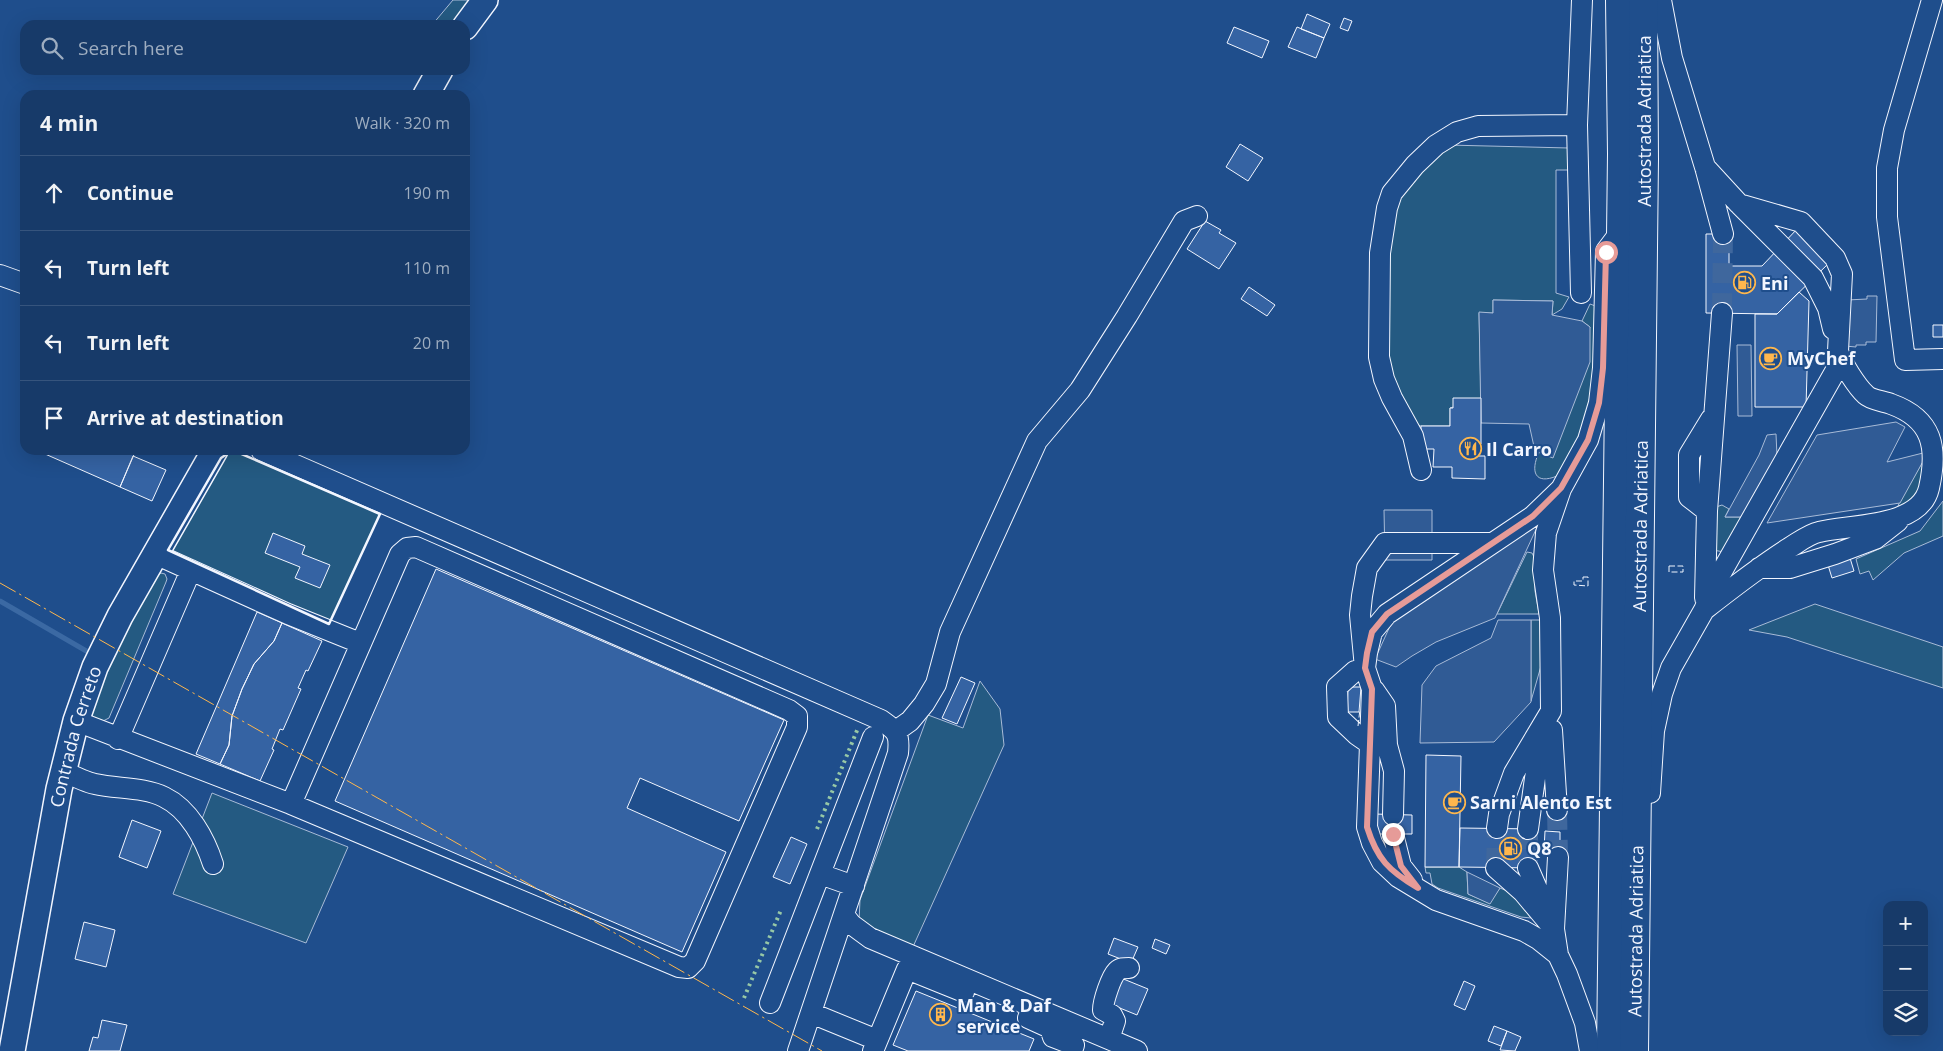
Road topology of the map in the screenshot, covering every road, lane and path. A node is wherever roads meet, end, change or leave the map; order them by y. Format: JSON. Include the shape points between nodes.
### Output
{"nodes":[{"id":1,"x":485,"y":0,"type":"edge"},
{"id":2,"x":1582,"y":0,"type":"edge"},
{"id":3,"x":1620,"y":0,"type":"edge"},
{"id":4,"x":1644,"y":0,"type":"edge"},
{"id":5,"x":1661,"y":0,"type":"edge"},
{"id":6,"x":1932,"y":0,"type":"edge"},
{"id":7,"x":470,"y":20,"type":"edge"},
{"id":8,"x":437,"y":75,"type":"edge"},
{"id":9,"x":429,"y":90,"type":"edge"},
{"id":10,"x":1577,"y":125,"type":"junction"},
{"id":11,"x":1705,"y":167,"type":"junction"},
{"id":12,"x":1739,"y":204,"type":"junction"},
{"id":13,"x":1197,"y":216,"type":"dead end"},
{"id":14,"x":1620,"y":231,"type":"junction"},
{"id":15,"x":1723,"y":234,"type":"tunnel mouth"},
{"id":16,"x":0,"y":275,"type":"edge"},
{"id":17,"x":20,"y":282,"type":"edge"},
{"id":18,"x":1581,"y":293,"type":"dead end"},
{"id":19,"x":1722,"y":313,"type":"tunnel mouth"},
{"id":20,"x":1839,"y":356,"type":"junction"},
{"id":21,"x":1943,"y":359,"type":"edge"},
{"id":22,"x":212,"y":455,"type":"edge"},
{"id":23,"x":272,"y":455,"type":"edge"},
{"id":24,"x":1421,"y":470,"type":"dead end"},
{"id":25,"x":1561,"y":488,"type":"junction"},
{"id":26,"x":1492,"y":543,"type":"junction"},
{"id":27,"x":155,"y":554,"type":"junction"},
{"id":28,"x":191,"y":570,"type":"junction"},
{"id":29,"x":1704,"y":610,"type":"junction"},
{"id":30,"x":360,"y":643,"type":"junction"},
{"id":31,"x":1365,"y":668,"type":"junction"},
{"id":32,"x":1372,"y":689,"type":"junction"},
{"id":33,"x":1551,"y":711,"type":"junction"},
{"id":34,"x":76,"y":721,"type":"junction"},
{"id":35,"x":896,"y":731,"type":"junction"},
{"id":36,"x":873,"y":736,"type":"dead end"},
{"id":37,"x":118,"y":739,"type":"junction"},
{"id":38,"x":1370,"y":744,"type":"junction"},
{"id":39,"x":64,"y":771,"type":"junction"},
{"id":40,"x":290,"y":804,"type":"junction"},
{"id":41,"x":1557,"y":810,"type":"tunnel mouth"},
{"id":42,"x":1496,"y":828,"type":"tunnel mouth"},
{"id":43,"x":1528,"y":828,"type":"tunnel mouth"},
{"id":44,"x":1558,"y":857,"type":"tunnel mouth"},
{"id":45,"x":213,"y":864,"type":"dead end"},
{"id":46,"x":1496,"y":868,"type":"dead end"},
{"id":47,"x":1528,"y":868,"type":"tunnel mouth"},
{"id":48,"x":820,"y":874,"type":"junction"},
{"id":49,"x":854,"y":886,"type":"junction"},
{"id":50,"x":1418,"y":888,"type":"junction"},
{"id":51,"x":844,"y":915,"type":"junction"},
{"id":52,"x":1554,"y":929,"type":"junction"},
{"id":53,"x":1636,"y":933,"type":"junction"},
{"id":54,"x":1558,"y":955,"type":"junction"},
{"id":55,"x":1129,"y":968,"type":"dead end"},
{"id":56,"x":770,"y":1003,"type":"dead end"},
{"id":57,"x":811,"y":1013,"type":"junction"},
{"id":58,"x":1109,"y":1039,"type":"junction"},
{"id":59,"x":875,"y":1046,"type":"edge"},
{"id":60,"x":12,"y":1051,"type":"edge"},
{"id":61,"x":798,"y":1051,"type":"edge"},
{"id":62,"x":1072,"y":1051,"type":"edge"},
{"id":63,"x":1137,"y":1051,"type":"edge"},
{"id":64,"x":1590,"y":1051,"type":"edge"},
{"id":65,"x":1611,"y":1051,"type":"edge"},
{"id":66,"x":1634,"y":1051,"type":"edge"}],
"edges":[{"from":1,"to":7,"type":"main road"},
{"from":2,"to":10,"type":"street"},
{"from":3,"to":14,"type":"highway","name":"Autostrada Adriatica"},
{"from":4,"to":53,"type":"highway","name":"Autostrada Adriatica"},
{"from":5,"to":11,"type":"street","via":[[1672,58]]},
{"from":6,"to":21,"type":"street","via":[[1894,130],[1887,168],[1887,217],[1905,360]]},
{"from":8,"to":9,"type":"main road"},
{"from":10,"to":18,"type":"street"},
{"from":10,"to":24,"type":"street","via":[[1478,126],[1457,132],[1422,158],[1392,193],[1380,254],[1379,357],[1392,398],[1413,436]]},
{"from":11,"to":12,"type":"street"},
{"from":11,"to":15,"type":"street"},
{"from":12,"to":20,"type":"street","via":[[1813,278],[1828,308]]},
{"from":12,"to":20,"type":"street","via":[[1801,222],[1835,258],[1842,274]]},
{"from":13,"to":35,"type":"street","via":[[1184,221],[1080,390],[1037,441],[950,632],[936,684],[910,721]]},
{"from":14,"to":25,"type":"street","via":[[1606,252],[1599,403],[1588,440]]},
{"from":14,"to":65,"type":"highway","name":"Autostrada Adriatica"},
{"from":16,"to":17,"type":"street"},
{"from":19,"to":29,"type":"street","via":[[1707,511]]},
{"from":20,"to":29,"type":"street","via":[[1717,580]]},
{"from":20,"to":29,"type":"street","via":[[1866,396],[1907,411],[1928,430],[1934,467],[1928,492],[1919,506],[1903,517],[1818,532],[1802,539]]},
{"from":22,"to":27,"type":"main road","name":"Contrada Cerreto"},
{"from":23,"to":35,"type":"street","via":[[881,720]]},
{"from":25,"to":26,"type":"street","via":[[1533,516]]},
{"from":25,"to":33,"type":"street","via":[[1546,533],[1543,570],[1550,618]]},
{"from":26,"to":31,"type":"street","via":[[1387,614],[1372,632]]},
{"from":26,"to":31,"type":"street","via":[[1385,543],[1368,568],[1362,596],[1360,615]]},
{"from":27,"to":28,"type":"street"},
{"from":27,"to":34,"type":"main road","name":"Contrada Cerreto","via":[[95,667]]},
{"from":28,"to":30,"type":"street"},
{"from":28,"to":37,"type":"street"},
{"from":29,"to":53,"type":"street","via":[[1672,668],[1657,716],[1650,774],[1649,916]]},
{"from":30,"to":40,"type":"street"},
{"from":30,"to":40,"type":"street","via":[[400,554],[407,548],[416,548],[789,710],[796,716],[797,727],[695,961],[688,968],[679,967]]},
{"from":31,"to":32,"type":"street"},
{"from":31,"to":38,"type":"street","via":[[1355,671],[1337,686],[1338,717]]},
{"from":32,"to":38,"type":"street"},
{"from":32,"to":50,"type":"street","via":[[1385,706],[1387,745],[1394,771],[1393,824],[1401,866]]},
{"from":33,"to":41,"type":"street"},
{"from":33,"to":42,"type":"street","via":[[1514,773]]},
{"from":33,"to":43,"type":"street","via":[[1535,778]]},
{"from":34,"to":37,"type":"street"},
{"from":34,"to":39,"type":"main road","name":"Contrada Cerreto"},
{"from":35,"to":49,"type":"street","via":[[898,753]]},
{"from":36,"to":48,"type":"street"},
{"from":37,"to":40,"type":"street"},
{"from":38,"to":50,"type":"street","via":[[1367,827],[1372,844],[1382,862]]},
{"from":39,"to":45,"type":"street","via":[[94,784],[163,796],[176,804],[187,815]]},
{"from":39,"to":60,"type":"main road","name":"Contrada Cerreto"},
{"from":44,"to":52,"type":"street"},
{"from":46,"to":52,"type":"street","via":[[1523,892]]},
{"from":47,"to":52,"type":"street"},
{"from":48,"to":49,"type":"street"},
{"from":48,"to":56,"type":"street"},
{"from":49,"to":51,"type":"street"},
{"from":50,"to":54,"type":"street","via":[[1436,900],[1524,931]]},
{"from":51,"to":57,"type":"street"},
{"from":51,"to":58,"type":"street","via":[[870,938]]},
{"from":52,"to":54,"type":"street"},
{"from":53,"to":66,"type":"highway","name":"Autostrada Adriatica"},
{"from":54,"to":64,"type":"street","via":[[1585,1023]]},
{"from":55,"to":58,"type":"street","via":[[1116,972],[1103,1002],[1103,1010],[1115,1021]]},
{"from":57,"to":59,"type":"street"},
{"from":57,"to":61,"type":"street"},
{"from":58,"to":63,"type":"street"},
{"from":59,"to":62,"type":"street","via":[[907,969],[1050,1028],[1053,1037],[1074,1045]]}]}
